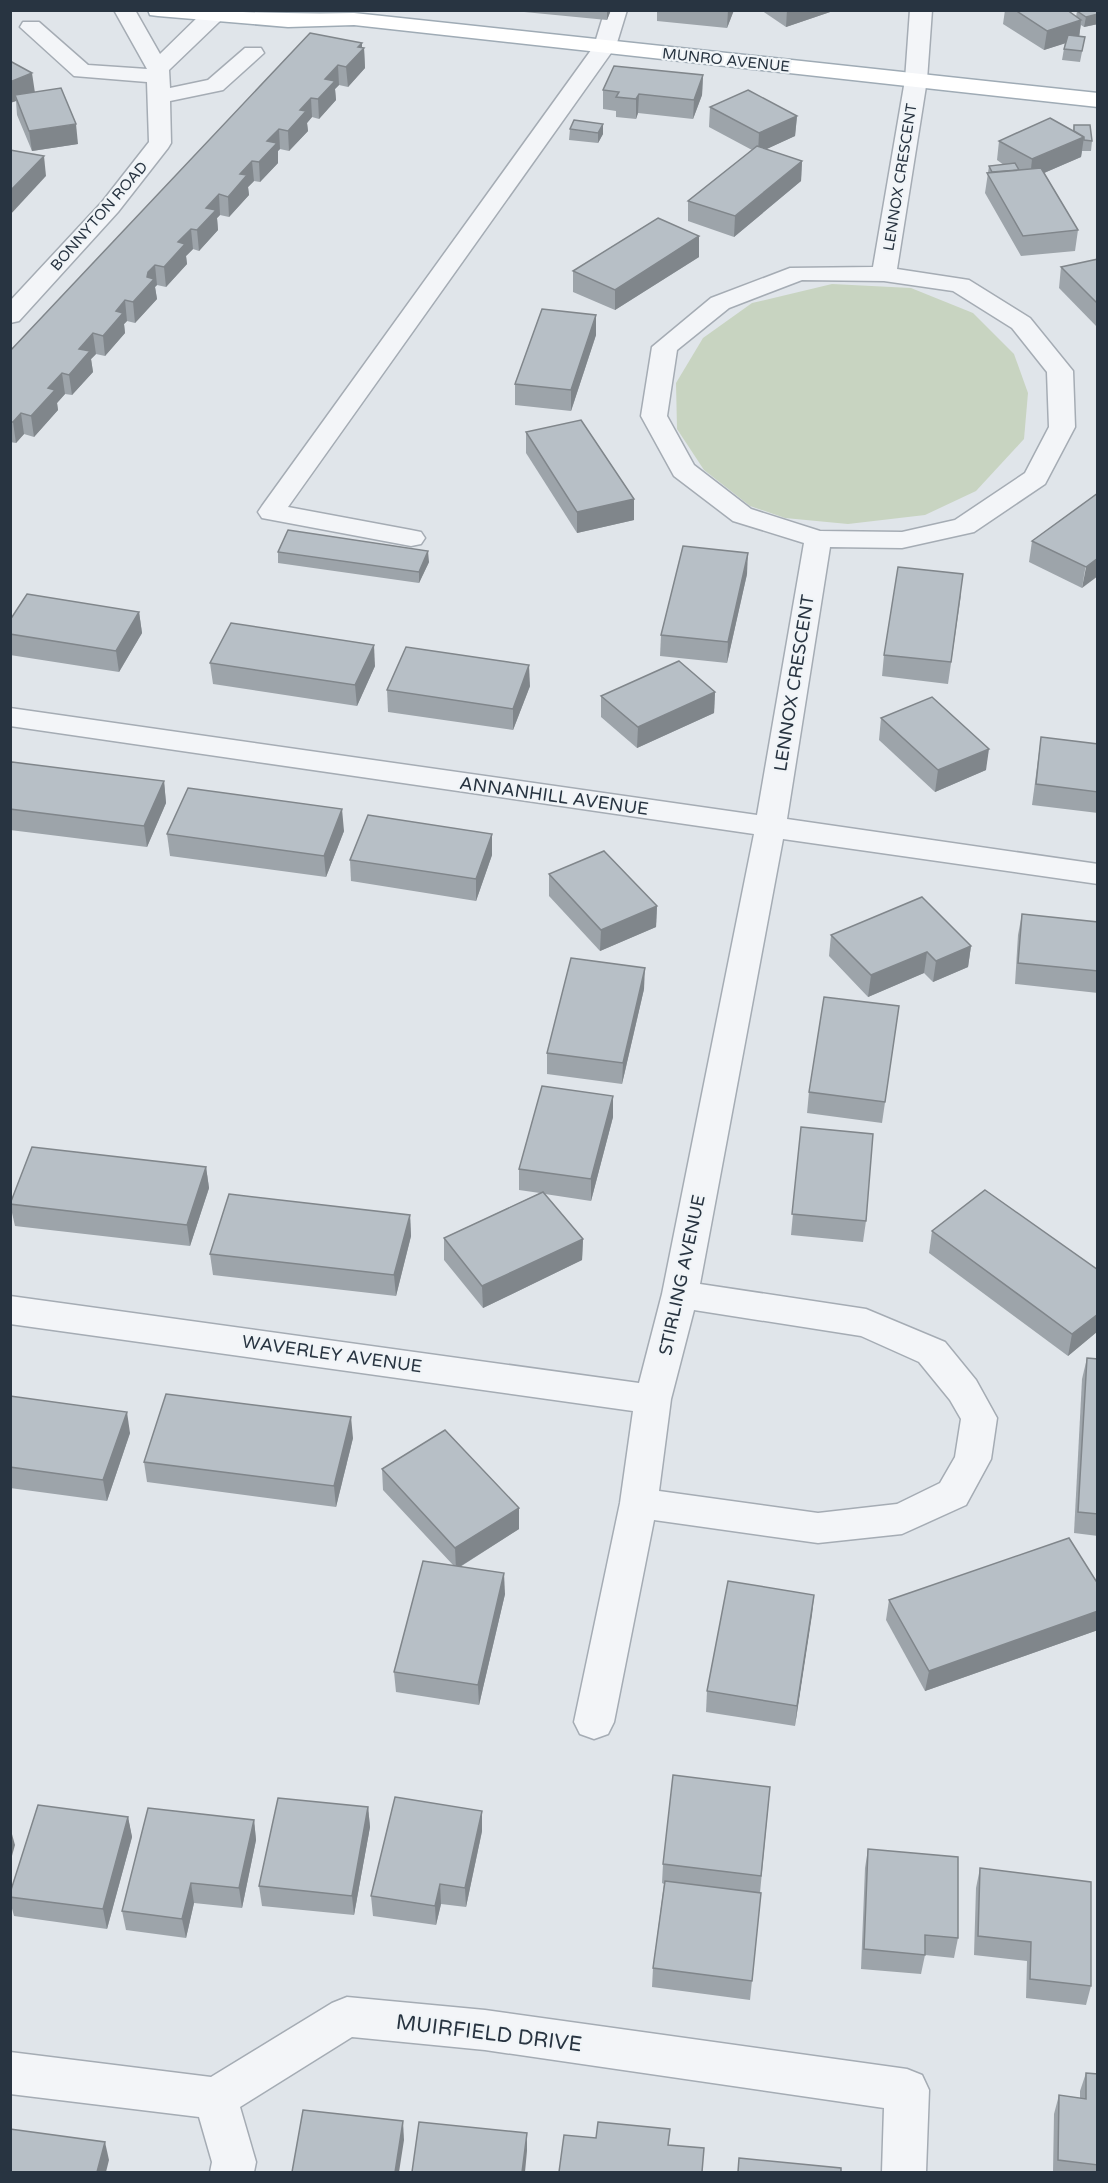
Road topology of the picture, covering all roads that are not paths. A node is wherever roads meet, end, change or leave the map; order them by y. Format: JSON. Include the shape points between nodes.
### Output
{"nodes":[{"id":1,"x":124,"y":10,"type":"edge"},
{"id":2,"x":158,"y":10,"type":"edge"},
{"id":3,"x":329,"y":10,"type":"edge"},
{"id":4,"x":616,"y":10,"type":"edge"},
{"id":5,"x":921,"y":10,"type":"edge"},
{"id":6,"x":217,"y":14,"type":"edge"},
{"id":7,"x":354,"y":20,"type":"junction"},
{"id":8,"x":31,"y":27,"type":"dead end"},
{"id":9,"x":605,"y":46,"type":"junction"},
{"id":10,"x":253,"y":53,"type":"dead end"},
{"id":11,"x":157,"y":81,"type":"junction"},
{"id":12,"x":916,"y":81,"type":"junction"},
{"id":13,"x":1098,"y":100,"type":"edge"},
{"id":14,"x":884,"y":274,"type":"junction"},
{"id":15,"x":10,"y":316,"type":"edge"},
{"id":16,"x":411,"y":538,"type":"dead end"},
{"id":17,"x":818,"y":539,"type":"junction"},
{"id":18,"x":10,"y":717,"type":"edge"},
{"id":19,"x":770,"y":828,"type":"junction"},
{"id":20,"x":1098,"y":874,"type":"edge"},
{"id":21,"x":681,"y":1294,"type":"junction"},
{"id":22,"x":10,"y":1310,"type":"edge"},
{"id":23,"x":653,"y":1399,"type":"junction"},
{"id":24,"x":639,"y":1503,"type":"junction"},
{"id":25,"x":594,"y":1722,"type":"dead end"},
{"id":26,"x":10,"y":2073,"type":"edge"},
{"id":27,"x":216,"y":2098,"type":"junction"},
{"id":28,"x":232,"y":2172,"type":"edge"},
{"id":29,"x":903,"y":2172,"type":"edge"}],
"edges":[{"from":1,"to":11,"type":"street","name":"BONNYTON ROAD"},
{"from":2,"to":6,"type":"main road","name":"MUNRO AVENUE"},
{"from":3,"to":7,"type":"main road","name":"MUNRO AVENUE"},
{"from":4,"to":9,"type":"street"},
{"from":5,"to":12,"type":"street","name":"LENNOX CRESCENT"},
{"from":6,"to":7,"type":"main road","name":"MUNRO AVENUE","via":[[288,21]]},
{"from":6,"to":11,"type":"street"},
{"from":7,"to":9,"type":"main road","name":"MUNRO AVENUE"},
{"from":8,"to":11,"type":"street","via":[[82,71]]},
{"from":9,"to":12,"type":"main road","name":"MUNRO AVENUE"},
{"from":9,"to":16,"type":"street","via":[[271,512]]},
{"from":10,"to":11,"type":"street","via":[[215,85]]},
{"from":11,"to":15,"type":"street","name":"BONNYTON ROAD","via":[[160,143],[110,207]]},
{"from":12,"to":13,"type":"main road","name":"MUNRO AVENUE"},
{"from":12,"to":14,"type":"street","name":"LENNOX CRESCENT"},
{"from":14,"to":17,"type":"street","name":"LENNOX CRESCENT","via":[[799,273],[720,303],[665,347],[654,416],[683,470],[742,515]]},
{"from":14,"to":17,"type":"street","name":"LENNOX CRESCENT","via":[[960,285],[1021,323],[1060,371],[1062,428],[1036,478],[964,526],[902,540]]},
{"from":17,"to":19,"type":"street","name":"LENNOX CRESCENT"},
{"from":18,"to":19,"type":"street","name":"ANNANHILL AVENUE"},
{"from":19,"to":20,"type":"street","name":"ANNANHILL AVENUE"},
{"from":19,"to":21,"type":"street","name":"STIRLING AVENUE"},
{"from":21,"to":23,"type":"street","name":"STIRLING AVENUE"},
{"from":21,"to":24,"type":"street","via":[[866,1323],[932,1352],[980,1418],[973,1460],[953,1494],[902,1519],[818,1528]]},
{"from":22,"to":23,"type":"street","name":"WAVERLEY AVENUE"},
{"from":23,"to":24,"type":"street","name":"STIRLING AVENUE"},
{"from":24,"to":25,"type":"street","name":"STIRLING AVENUE"},
{"from":26,"to":27,"type":"street"},
{"from":27,"to":28,"type":"street","via":[[234,2162]]},
{"from":27,"to":29,"type":"street","name":"MUIRFIELD DRIVE","via":[[347,2016],[485,2030],[907,2090]]}]}
